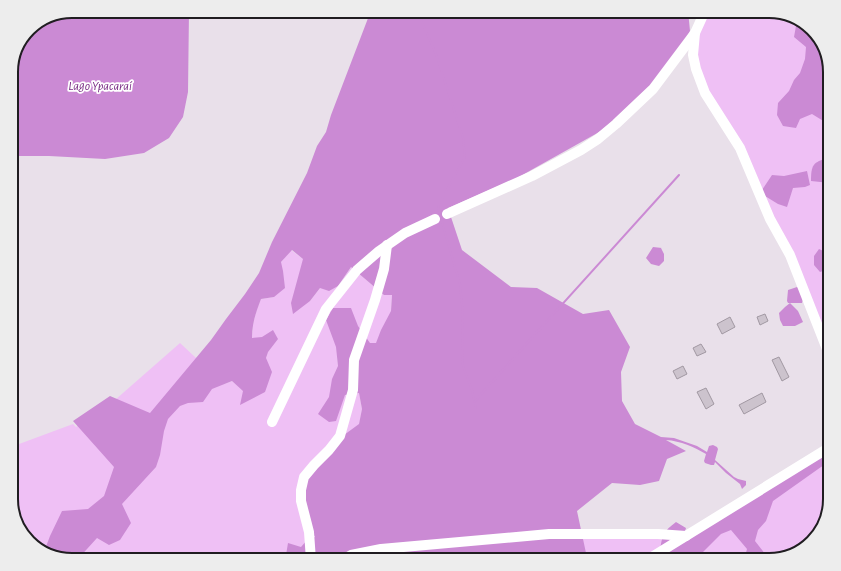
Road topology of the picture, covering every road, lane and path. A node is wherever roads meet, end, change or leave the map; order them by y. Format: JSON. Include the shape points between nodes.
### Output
{"nodes":[{"id":1,"x":702,"y":18,"type":"edge"},
{"id":2,"x":695,"y":33,"type":"junction"},
{"id":3,"x":447,"y":214,"type":"dead end"},
{"id":4,"x":435,"y":219,"type":"dead end"},
{"id":5,"x":387,"y":245,"type":"junction"},
{"id":6,"x":823,"y":340,"type":"edge"},
{"id":7,"x":272,"y":422,"type":"dead end"},
{"id":8,"x":823,"y":451,"type":"edge"},
{"id":9,"x":686,"y":536,"type":"junction"},
{"id":10,"x":310,"y":553,"type":"edge"},
{"id":11,"x":361,"y":553,"type":"edge"},
{"id":12,"x":658,"y":553,"type":"edge"}],
"edges":[{"from":1,"to":2,"type":"lane"},
{"from":2,"to":3,"type":"lane","via":[[653,89],[598,139],[532,176]]},
{"from":2,"to":6,"type":"lane","via":[[693,55],[704,93],[740,148],[770,218],[790,255]]},
{"from":4,"to":5,"type":"lane"},
{"from":5,"to":7,"type":"lane","via":[[357,270],[326,309]]},
{"from":5,"to":10,"type":"lane","via":[[384,269],[354,360],[352,390],[340,436],[304,477],[301,501],[309,532]]},
{"from":8,"to":9,"type":"lane"},
{"from":9,"to":11,"type":"lane","via":[[549,534]]},
{"from":9,"to":12,"type":"lane"}]}
